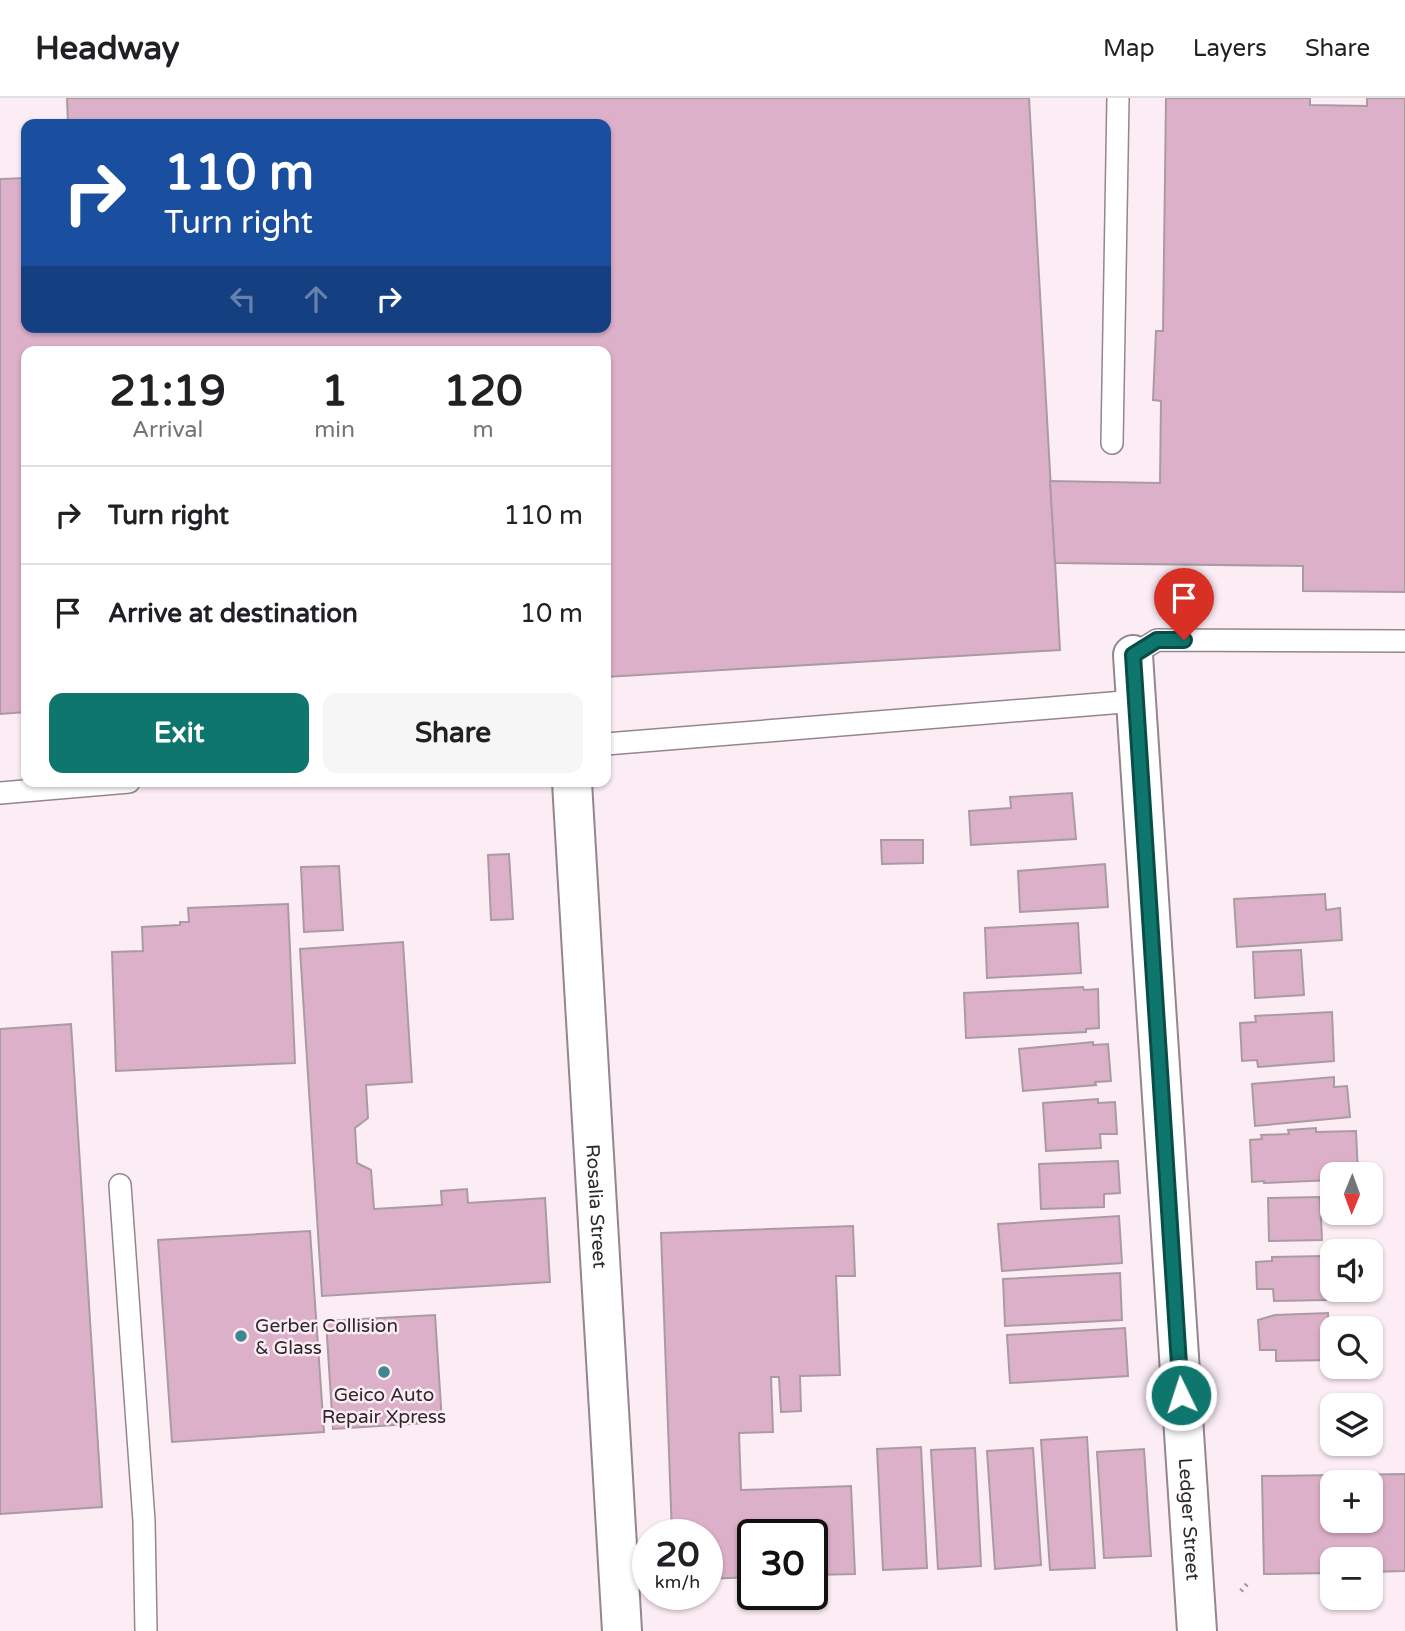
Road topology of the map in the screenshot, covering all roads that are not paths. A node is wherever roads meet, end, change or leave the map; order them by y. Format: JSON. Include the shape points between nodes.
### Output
{"nodes":[{"id":1,"x":1118,"y":98,"type":"edge"},
{"id":2,"x":1112,"y":443,"type":"dead end"},
{"id":3,"x":1405,"y":642,"type":"edge"},
{"id":4,"x":1133,"y":655,"type":"joint"},
{"id":5,"x":1136,"y":701,"type":"junction"},
{"id":6,"x":611,"y":744,"type":"edge"},
{"id":7,"x":70,"y":787,"type":"edge"},
{"id":8,"x":572,"y":787,"type":"edge"},
{"id":9,"x":0,"y":793,"type":"edge"},
{"id":10,"x":120,"y":1185,"type":"dead end"},
{"id":11,"x":146,"y":1631,"type":"edge"},
{"id":12,"x":622,"y":1631,"type":"edge"},
{"id":13,"x":1197,"y":1631,"type":"edge"}],
"edges":[{"from":1,"to":2,"type":"lane"},
{"from":3,"to":4,"type":"lane","via":[[1157,640]]},
{"from":4,"to":5,"type":"street","name":"Ledger Street"},
{"from":5,"to":6,"type":"lane"},
{"from":5,"to":13,"type":"street","name":"Ledger Street"},
{"from":7,"to":9,"type":"lane"},
{"from":8,"to":12,"type":"street","name":"Rosalia Street"},
{"from":10,"to":11,"type":"lane","via":[[144,1521]]}]}
